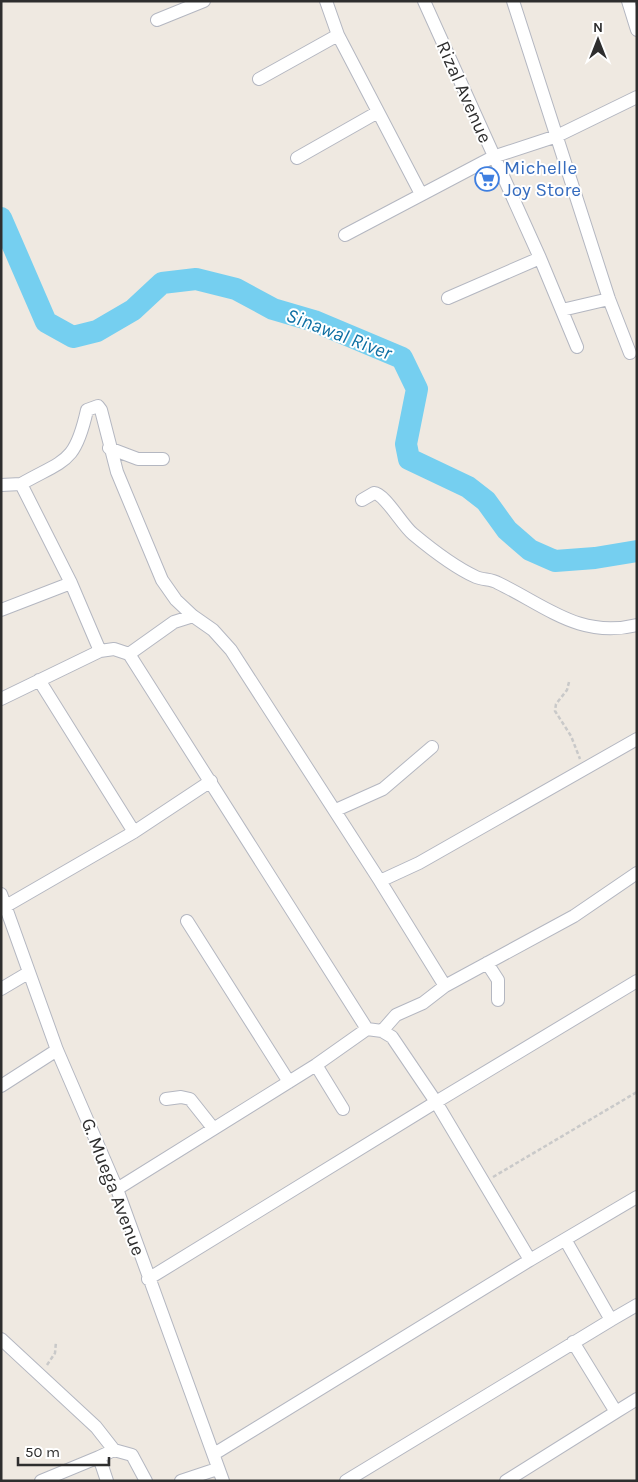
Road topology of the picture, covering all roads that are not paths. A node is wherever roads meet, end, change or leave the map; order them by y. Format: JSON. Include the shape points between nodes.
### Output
{"nodes":[{"id":1,"x":204,"y":1,"type":"edge"},
{"id":2,"x":326,"y":1,"type":"edge"},
{"id":3,"x":424,"y":1,"type":"edge"},
{"id":4,"x":513,"y":1,"type":"edge"},
{"id":5,"x":628,"y":1,"type":"edge"},
{"id":6,"x":157,"y":20,"type":"dead end"},
{"id":7,"x":637,"y":30,"type":"edge"},
{"id":8,"x":338,"y":35,"type":"junction"},
{"id":9,"x":259,"y":79,"type":"dead end"},
{"id":10,"x":637,"y":97,"type":"edge"},
{"id":11,"x":378,"y":112,"type":"junction"},
{"id":12,"x":557,"y":136,"type":"junction"},
{"id":13,"x":493,"y":157,"type":"junction"},
{"id":14,"x":297,"y":158,"type":"dead end"},
{"id":15,"x":421,"y":194,"type":"junction"},
{"id":16,"x":345,"y":235,"type":"dead end"},
{"id":17,"x":540,"y":258,"type":"junction"},
{"id":18,"x":448,"y":298,"type":"dead end"},
{"id":19,"x":610,"y":299,"type":"junction"},
{"id":20,"x":562,"y":310,"type":"junction"},
{"id":21,"x":577,"y":347,"type":"dead end"},
{"id":22,"x":630,"y":353,"type":"dead end"},
{"id":23,"x":109,"y":448,"type":"junction"},
{"id":24,"x":163,"y":459,"type":"dead end"},
{"id":25,"x":21,"y":484,"type":"junction"},
{"id":26,"x":1,"y":486,"type":"edge"},
{"id":27,"x":362,"y":500,"type":"dead end"},
{"id":28,"x":71,"y":583,"type":"junction"},
{"id":29,"x":1,"y":610,"type":"edge"},
{"id":30,"x":192,"y":616,"type":"junction"},
{"id":31,"x":637,"y":625,"type":"edge"},
{"id":32,"x":100,"y":651,"type":"junction"},
{"id":33,"x":129,"y":654,"type":"junction"},
{"id":34,"x":39,"y":680,"type":"junction"},
{"id":35,"x":1,"y":699,"type":"edge"},
{"id":36,"x":637,"y":740,"type":"edge"},
{"id":37,"x":432,"y":746,"type":"dead end"},
{"id":38,"x":211,"y":781,"type":"junction"},
{"id":39,"x":336,"y":810,"type":"junction"},
{"id":40,"x":134,"y":832,"type":"junction"},
{"id":41,"x":637,"y":873,"type":"edge"},
{"id":42,"x":380,"y":882,"type":"junction"},
{"id":43,"x":1,"y":894,"type":"edge"},
{"id":44,"x":6,"y":906,"type":"junction"},
{"id":45,"x":187,"y":921,"type":"dead end"},
{"id":46,"x":487,"y":963,"type":"junction"},
{"id":47,"x":28,"y":973,"type":"junction"},
{"id":48,"x":637,"y":981,"type":"edge"},
{"id":49,"x":445,"y":986,"type":"junction"},
{"id":50,"x":1,"y":989,"type":"edge"},
{"id":51,"x":498,"y":1000,"type":"dead end"},
{"id":52,"x":368,"y":1028,"type":"junction"},
{"id":53,"x":382,"y":1031,"type":"junction"},
{"id":54,"x":57,"y":1050,"type":"junction"},
{"id":55,"x":316,"y":1065,"type":"junction"},
{"id":56,"x":289,"y":1082,"type":"junction"},
{"id":57,"x":1,"y":1086,"type":"edge"},
{"id":58,"x":166,"y":1099,"type":"dead end"},
{"id":59,"x":436,"y":1102,"type":"junction"},
{"id":60,"x":343,"y":1109,"type":"dead end"},
{"id":61,"x":213,"y":1128,"type":"junction"},
{"id":62,"x":117,"y":1189,"type":"junction"},
{"id":63,"x":637,"y":1197,"type":"edge"},
{"id":64,"x":566,"y":1241,"type":"junction"},
{"id":65,"x":530,"y":1260,"type":"junction"},
{"id":66,"x":148,"y":1279,"type":"junction"},
{"id":67,"x":637,"y":1305,"type":"edge"},
{"id":68,"x":611,"y":1320,"type":"junction"},
{"id":69,"x":1,"y":1339,"type":"edge"},
{"id":70,"x":573,"y":1342,"type":"junction"},
{"id":71,"x":637,"y":1399,"type":"edge"},
{"id":72,"x":616,"y":1412,"type":"junction"},
{"id":73,"x":114,"y":1450,"type":"junction"},
{"id":74,"x":214,"y":1454,"type":"junction"},
{"id":75,"x":99,"y":1457,"type":"junction"},
{"id":76,"x":220,"y":1475,"type":"edge"},
{"id":77,"x":41,"y":1481,"type":"edge"},
{"id":78,"x":107,"y":1481,"type":"edge"},
{"id":79,"x":146,"y":1481,"type":"edge"},
{"id":80,"x":181,"y":1481,"type":"edge"},
{"id":81,"x":346,"y":1481,"type":"edge"},
{"id":82,"x":506,"y":1481,"type":"edge"}],
"edges":[{"from":1,"to":6,"type":"street"},
{"from":2,"to":8,"type":"street"},
{"from":3,"to":13,"type":"street","name":"Rizal Avenue"},
{"from":4,"to":12,"type":"street"},
{"from":5,"to":7,"type":"street"},
{"from":8,"to":9,"type":"street"},
{"from":8,"to":11,"type":"street"},
{"from":10,"to":12,"type":"street"},
{"from":11,"to":14,"type":"street"},
{"from":11,"to":15,"type":"street"},
{"from":12,"to":13,"type":"street"},
{"from":12,"to":19,"type":"street"},
{"from":13,"to":15,"type":"street"},
{"from":13,"to":17,"type":"street","name":"Rizal Avenue"},
{"from":15,"to":16,"type":"street"},
{"from":17,"to":18,"type":"street"},
{"from":17,"to":20,"type":"street","name":"Rizal Avenue"},
{"from":19,"to":20,"type":"street"},
{"from":19,"to":22,"type":"street"},
{"from":20,"to":21,"type":"street","name":"Rizal Avenue"},
{"from":23,"to":24,"type":"street","via":[[138,459]]},
{"from":23,"to":25,"type":"street","via":[[101,410],[93,406],[87,410],[76,448],[66,459]]},
{"from":23,"to":30,"type":"street","via":[[152,561],[170,593]]},
{"from":25,"to":26,"type":"street"},
{"from":25,"to":28,"type":"street"},
{"from":27,"to":31,"type":"street","via":[[374,493],[381,495],[402,523],[427,546],[476,577],[497,582],[560,615],[597,629],[617,630]]},
{"from":28,"to":29,"type":"street"},
{"from":28,"to":32,"type":"street"},
{"from":30,"to":33,"type":"street","via":[[174,622]]},
{"from":30,"to":39,"type":"street","via":[[213,630],[231,650]]},
{"from":32,"to":33,"type":"street","via":[[114,649]]},
{"from":32,"to":34,"type":"street"},
{"from":33,"to":38,"type":"street"},
{"from":34,"to":35,"type":"street"},
{"from":34,"to":40,"type":"street"},
{"from":36,"to":42,"type":"street"},
{"from":37,"to":39,"type":"street","via":[[383,789]]},
{"from":38,"to":40,"type":"street"},
{"from":38,"to":52,"type":"street"},
{"from":39,"to":42,"type":"street"},
{"from":40,"to":44,"type":"street"},
{"from":41,"to":46,"type":"street","via":[[574,916]]},
{"from":42,"to":49,"type":"street"},
{"from":43,"to":44,"type":"street","name":"G. Muega Avenue"},
{"from":44,"to":47,"type":"street","name":"G. Muega Avenue"},
{"from":45,"to":56,"type":"street"},
{"from":46,"to":49,"type":"street"},
{"from":46,"to":51,"type":"street","via":[[498,980]]},
{"from":47,"to":50,"type":"street"},
{"from":47,"to":54,"type":"street","name":"G. Muega Avenue"},
{"from":48,"to":59,"type":"street"},
{"from":49,"to":53,"type":"street","via":[[423,1004],[396,1015]]},
{"from":52,"to":53,"type":"street"},
{"from":52,"to":55,"type":"street"},
{"from":53,"to":59,"type":"street","via":[[400,1045]]},
{"from":54,"to":57,"type":"street"},
{"from":54,"to":62,"type":"street","name":"G. Muega Avenue"},
{"from":55,"to":56,"type":"street"},
{"from":55,"to":60,"type":"street"},
{"from":56,"to":61,"type":"street"},
{"from":58,"to":61,"type":"street","via":[[190,1098]]},
{"from":59,"to":65,"type":"street"},
{"from":59,"to":66,"type":"street"},
{"from":61,"to":62,"type":"street"},
{"from":62,"to":66,"type":"street","name":"G. Muega Avenue"},
{"from":63,"to":64,"type":"street"},
{"from":64,"to":65,"type":"street"},
{"from":64,"to":68,"type":"street"},
{"from":65,"to":74,"type":"street"},
{"from":66,"to":74,"type":"street","name":"G. Muega Avenue"},
{"from":67,"to":68,"type":"street"},
{"from":68,"to":70,"type":"street"},
{"from":69,"to":73,"type":"street","via":[[96,1427]]},
{"from":70,"to":72,"type":"street"},
{"from":70,"to":81,"type":"street"},
{"from":71,"to":72,"type":"street"},
{"from":72,"to":82,"type":"street"},
{"from":73,"to":75,"type":"street"},
{"from":73,"to":79,"type":"street","via":[[132,1455]]},
{"from":74,"to":76,"type":"street","name":"G. Muega Avenue"},
{"from":75,"to":77,"type":"street"},
{"from":75,"to":78,"type":"street"},
{"from":76,"to":80,"type":"street"}]}
